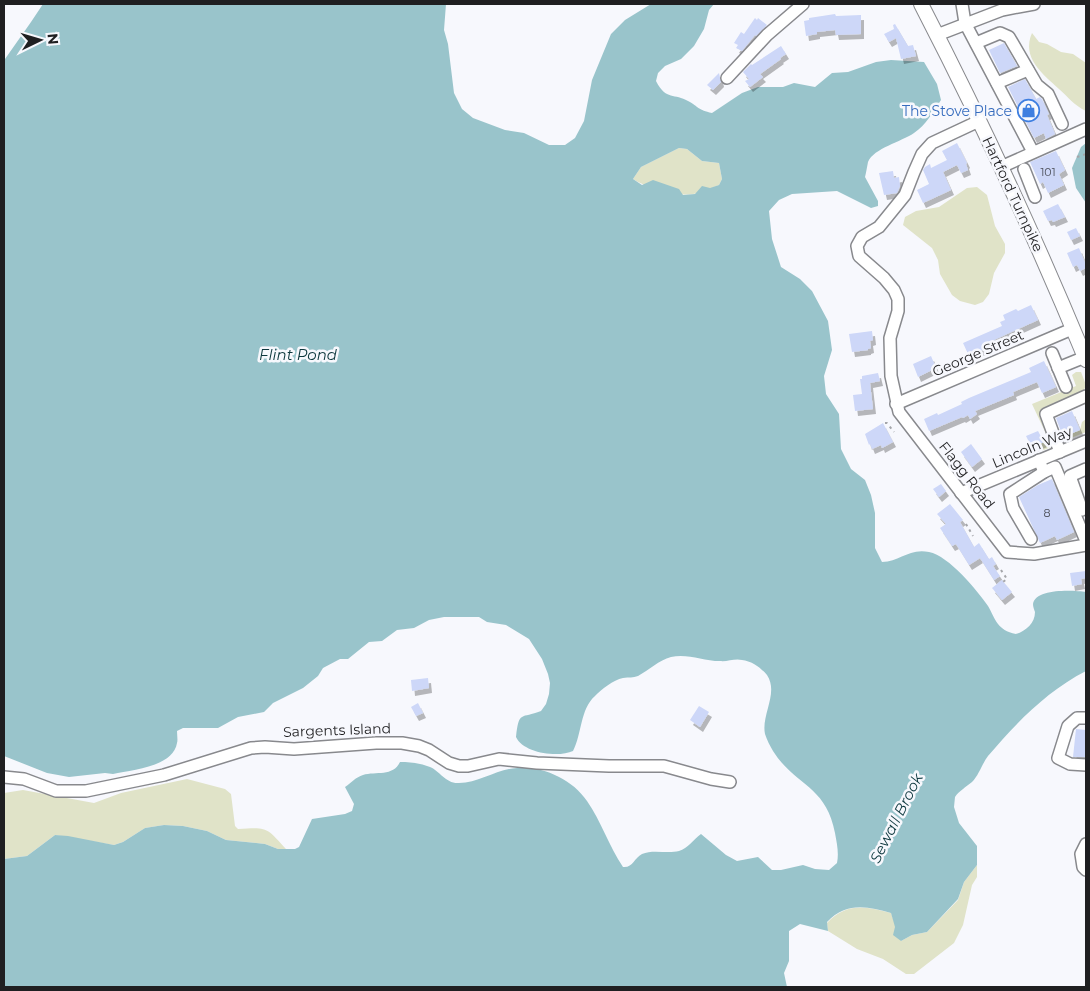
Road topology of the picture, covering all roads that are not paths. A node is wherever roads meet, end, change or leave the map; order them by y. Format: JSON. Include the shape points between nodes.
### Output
{"nodes":[{"id":1,"x":803,"y":4,"type":"edge"},
{"id":2,"x":921,"y":4,"type":"edge"},
{"id":3,"x":962,"y":4,"type":"edge"},
{"id":4,"x":1034,"y":4,"type":"edge"},
{"id":5,"x":966,"y":24,"type":"junction"},
{"id":6,"x":937,"y":35,"type":"junction"},
{"id":7,"x":976,"y":43,"type":"junction"},
{"id":8,"x":1028,"y":70,"type":"junction"},
{"id":9,"x":727,"y":78,"type":"dead end"},
{"id":10,"x":997,"y":83,"type":"junction"},
{"id":11,"x":979,"y":121,"type":"junction"},
{"id":12,"x":1062,"y":124,"type":"dead end"},
{"id":13,"x":1086,"y":129,"type":"edge"},
{"id":14,"x":1033,"y":152,"type":"junction"},
{"id":15,"x":1001,"y":167,"type":"junction"},
{"id":16,"x":1024,"y":169,"type":"dead end"},
{"id":17,"x":1029,"y":183,"type":"junction"},
{"id":18,"x":1012,"y":190,"type":"junction"},
{"id":19,"x":1035,"y":197,"type":"dead end"},
{"id":20,"x":1072,"y":329,"type":"junction"},
{"id":21,"x":1052,"y":353,"type":"dead end"},
{"id":22,"x":1085,"y":356,"type":"edge"},
{"id":23,"x":1058,"y":368,"type":"junction"},
{"id":24,"x":1066,"y":387,"type":"dead end"},
{"id":25,"x":1086,"y":396,"type":"edge"},
{"id":26,"x":896,"y":404,"type":"junction"},
{"id":27,"x":1086,"y":441,"type":"edge"},
{"id":28,"x":1060,"y":452,"type":"junction"},
{"id":29,"x":1039,"y":460,"type":"junction"},
{"id":30,"x":1086,"y":469,"type":"edge"},
{"id":31,"x":1044,"y":472,"type":"junction"},
{"id":32,"x":961,"y":493,"type":"junction"},
{"id":33,"x":1082,"y":510,"type":"dead end"},
{"id":34,"x":1031,"y":539,"type":"dead end"},
{"id":35,"x":1086,"y":541,"type":"edge"},
{"id":36,"x":1086,"y":545,"type":"edge"},
{"id":37,"x":1086,"y":718,"type":"edge"},
{"id":38,"x":1086,"y":765,"type":"edge"},
{"id":39,"x":4,"y":777,"type":"edge"},
{"id":40,"x":730,"y":782,"type":"dead end"},
{"id":41,"x":1086,"y":844,"type":"edge"},
{"id":42,"x":1086,"y":870,"type":"edge"}],
"edges":[{"from":1,"to":9,"type":"street"},
{"from":2,"to":6,"type":"main road","name":"Hartford Turnpike"},
{"from":3,"to":5,"type":"street"},
{"from":4,"to":5,"type":"street","via":[[1012,7]]},
{"from":5,"to":6,"type":"street"},
{"from":5,"to":7,"type":"street"},
{"from":6,"to":11,"type":"main road","name":"Hartford Turnpike"},
{"from":7,"to":8,"type":"street","via":[[1000,33],[1009,37]]},
{"from":7,"to":10,"type":"street"},
{"from":8,"to":10,"type":"street"},
{"from":8,"to":12,"type":"street","via":[[1037,85],[1048,94]]},
{"from":10,"to":14,"type":"street"},
{"from":11,"to":15,"type":"main road","name":"Hartford Turnpike"},
{"from":11,"to":26,"type":"street","name":"Flagg Road","via":[[932,143],[922,154],[905,195],[879,227],[862,236],[857,246],[859,256],[884,278],[898,299],[890,338]]},
{"from":13,"to":14,"type":"street"},
{"from":14,"to":15,"type":"street"},
{"from":15,"to":18,"type":"main road","name":"Hartford Turnpike"},
{"from":16,"to":17,"type":"street"},
{"from":17,"to":18,"type":"street"},
{"from":17,"to":19,"type":"street"},
{"from":18,"to":20,"type":"main road","name":"Hartford Turnpike"},
{"from":20,"to":22,"type":"main road","name":"Hartford Turnpike"},
{"from":20,"to":26,"type":"street","name":"George Street"},
{"from":21,"to":23,"type":"street"},
{"from":22,"to":23,"type":"street"},
{"from":23,"to":24,"type":"street"},
{"from":25,"to":28,"type":"street","via":[[1046,414]]},
{"from":26,"to":32,"type":"street","name":"Flagg Road"},
{"from":27,"to":28,"type":"street","name":"Lincoln Way"},
{"from":28,"to":29,"type":"street","name":"Lincoln Way"},
{"from":29,"to":31,"type":"street"},
{"from":29,"to":32,"type":"street","name":"Lincoln Way"},
{"from":30,"to":33,"type":"street","via":[[1070,476]]},
{"from":31,"to":34,"type":"street","via":[[1010,494],[1013,508]]},
{"from":31,"to":35,"type":"street","via":[[1055,467]]},
{"from":32,"to":36,"type":"street","name":"Flagg Road","via":[[1007,552],[1030,554]]},
{"from":37,"to":38,"type":"street","via":[[1077,718],[1068,726],[1058,758],[1070,764]]},
{"from":39,"to":40,"type":"street","name":"Sargents Island","via":[[24,779],[56,791],[86,791],[164,775],[251,748],[402,743],[420,746],[459,766],[499,759],[604,766],[664,766]]},
{"from":41,"to":42,"type":"street","via":[[1081,854]]}]}
